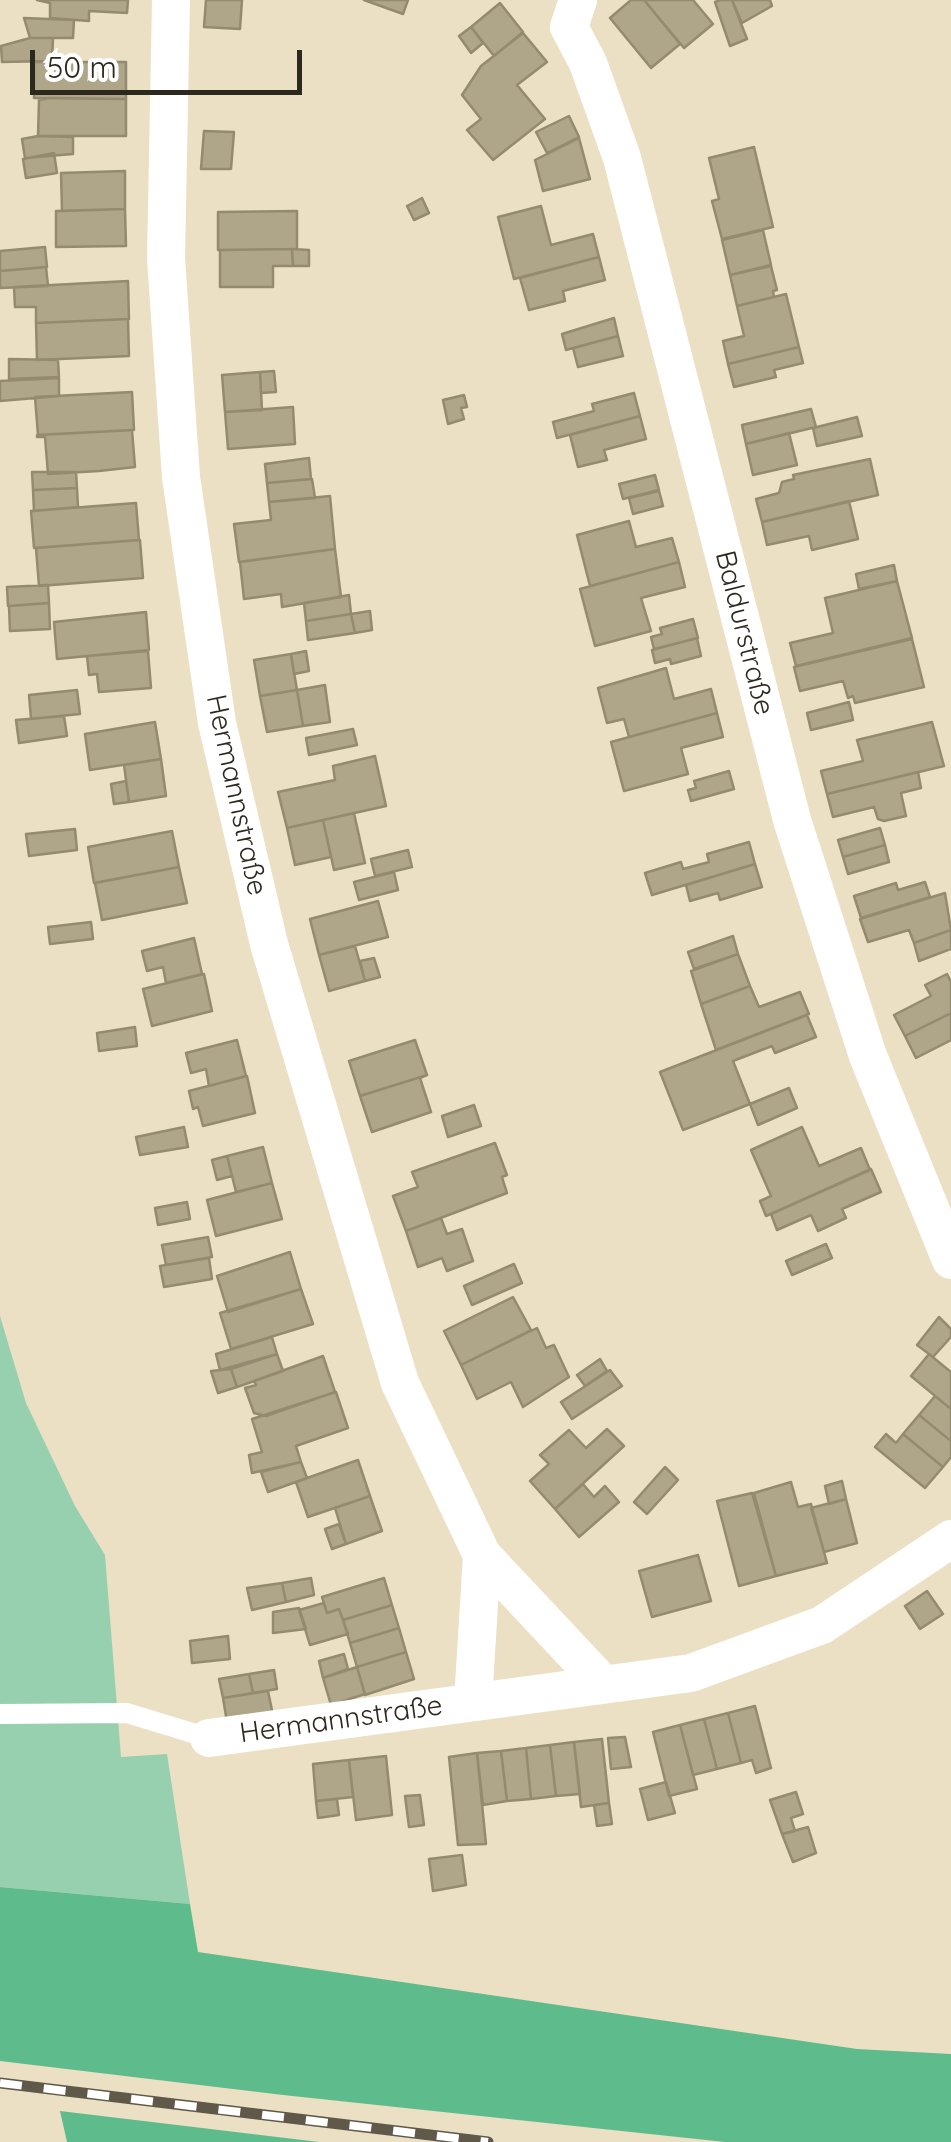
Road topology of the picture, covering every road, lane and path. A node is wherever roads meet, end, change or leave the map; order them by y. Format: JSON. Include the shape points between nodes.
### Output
{"nodes":[{"id":1,"x":172,"y":0,"type":"edge"},
{"id":2,"x":564,"y":9,"type":"edge"},
{"id":3,"x":951,"y":1260,"type":"edge"},
{"id":4,"x":951,"y":1540,"type":"edge"},
{"id":5,"x":482,"y":1554,"type":"junction"},
{"id":6,"x":603,"y":1684,"type":"junction"},
{"id":7,"x":473,"y":1702,"type":"junction"},
{"id":8,"x":0,"y":1714,"type":"edge"},
{"id":9,"x":209,"y":1738,"type":"joint"}],
"edges":[{"from":1,"to":5,"type":"street","name":"Hermannstraße","via":[[168,278],[181,477],[217,724],[269,944],[400,1384]]},
{"from":2,"to":3,"type":"street","name":"Baldurstraße","via":[[622,158],[792,820],[868,1056]]},
{"from":4,"to":6,"type":"street","name":"Hermannstraße","via":[[822,1625],[691,1673]]},
{"from":5,"to":6,"type":"street","name":"Hermannstraße"},
{"from":5,"to":7,"type":"street","name":"Hermannstraße"},
{"from":6,"to":7,"type":"street","name":"Hermannstraße"},
{"from":7,"to":9,"type":"street","name":"Hermannstraße"},
{"from":8,"to":9,"type":"lane","via":[[127,1713]]}]}
